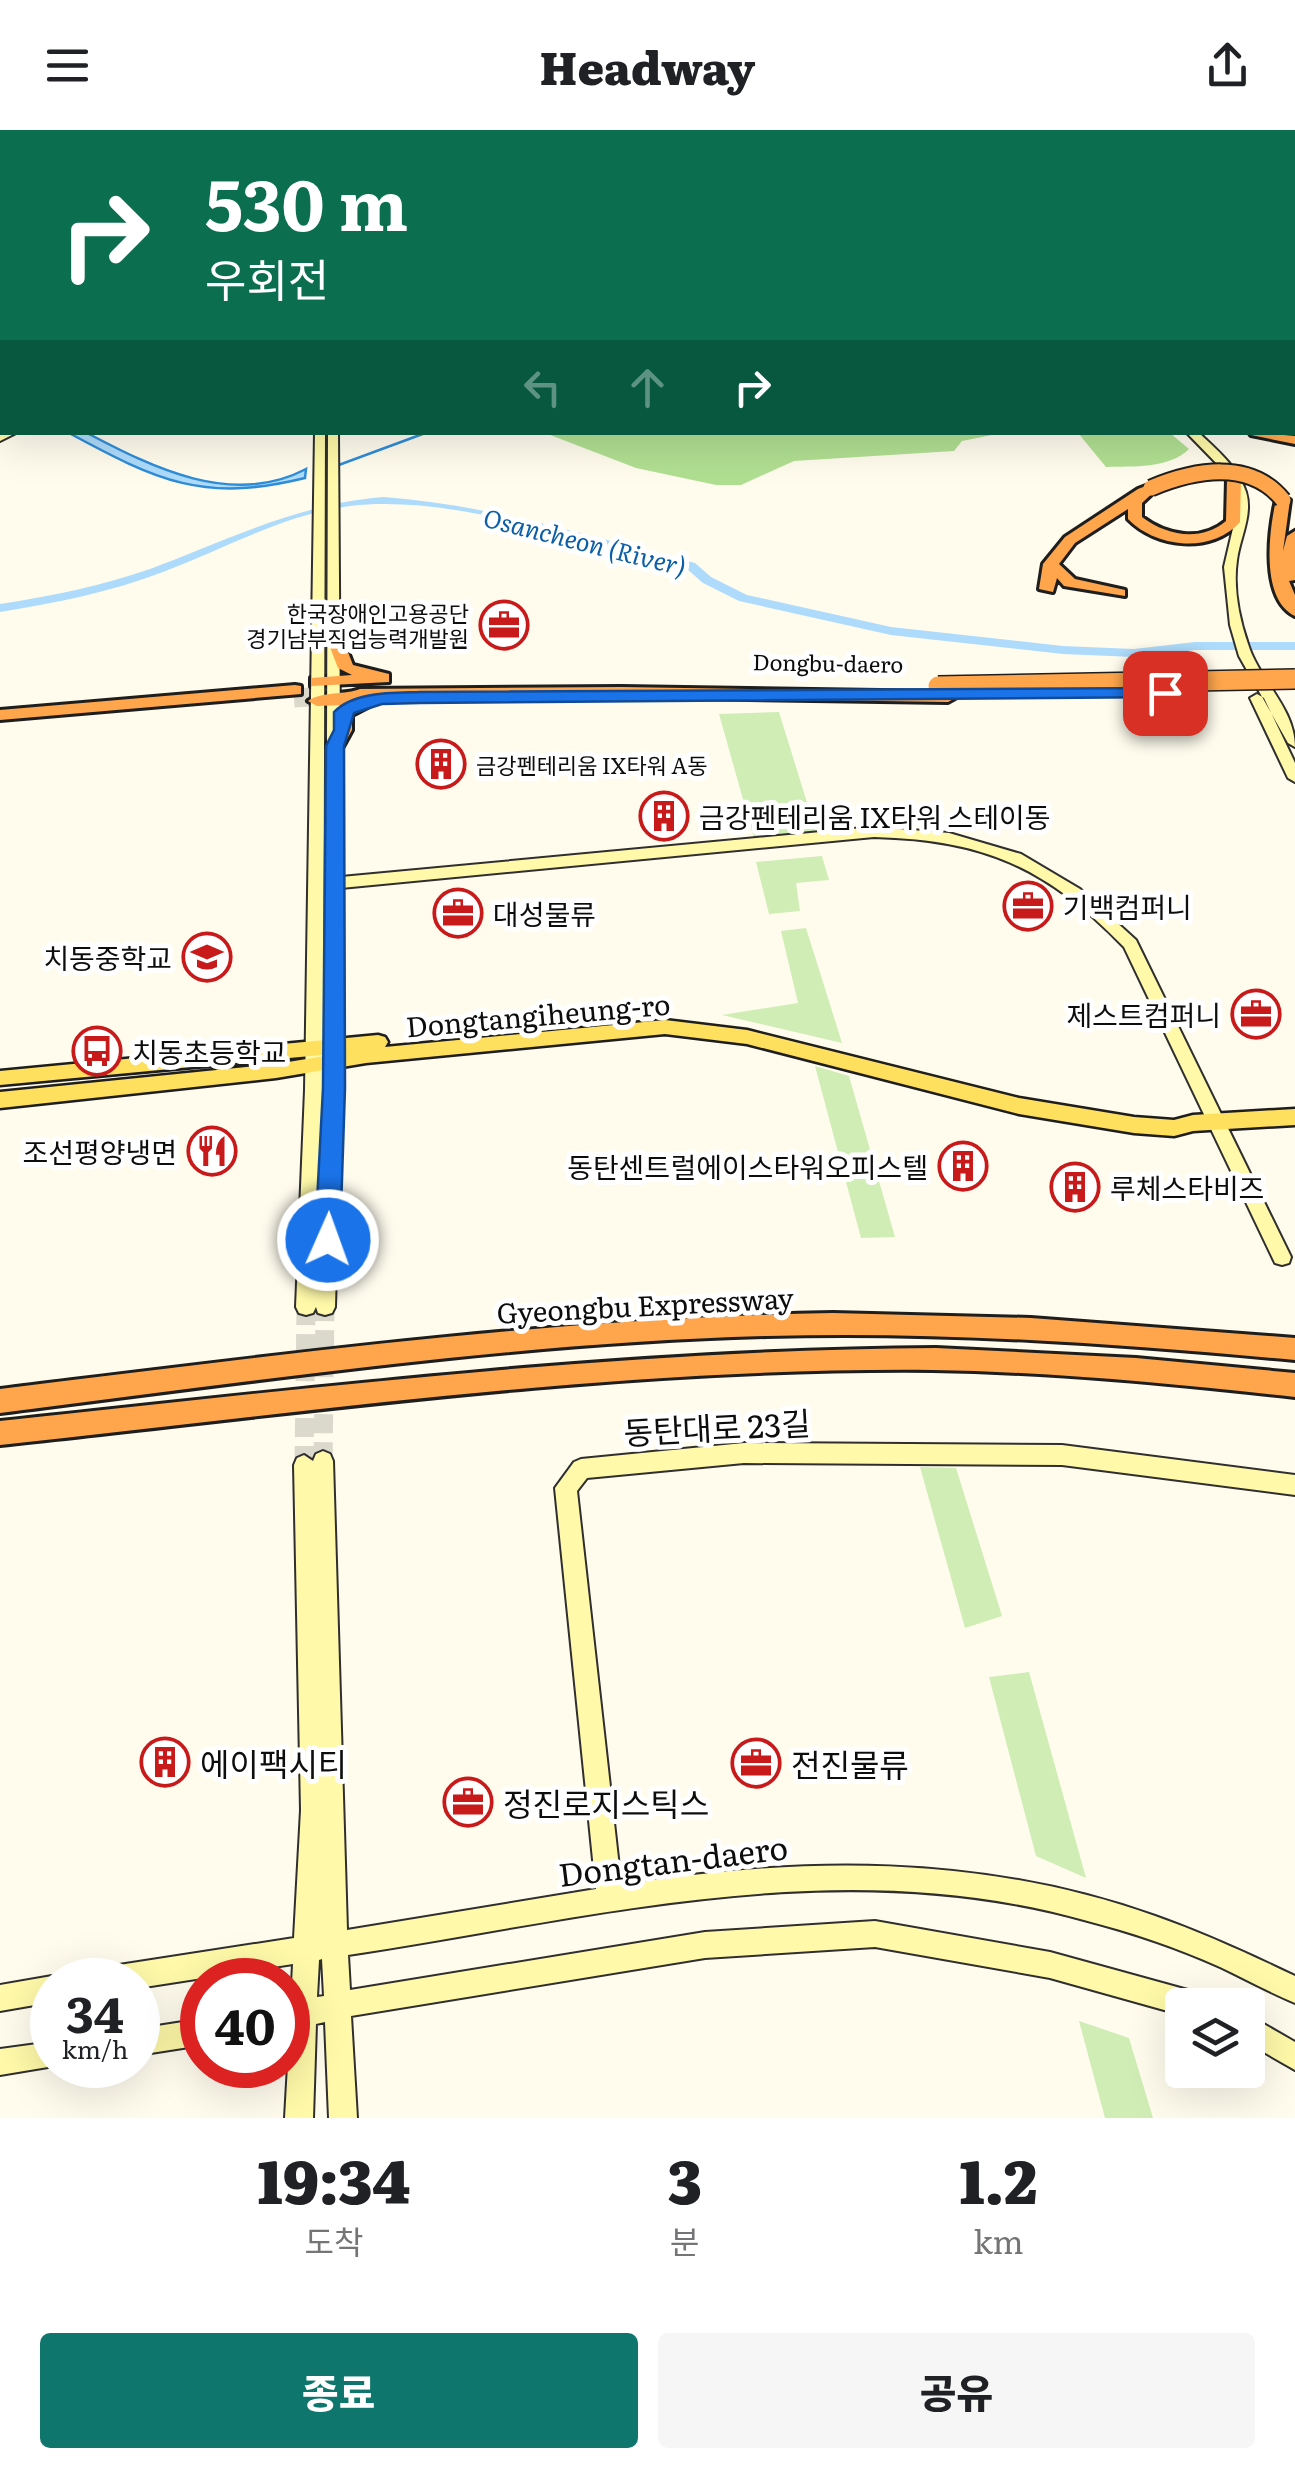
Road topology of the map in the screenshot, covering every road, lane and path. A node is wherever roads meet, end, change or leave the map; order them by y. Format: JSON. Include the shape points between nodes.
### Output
{"nodes":[{"id":1,"x":321,"y":435,"type":"edge"},
{"id":2,"x":331,"y":435,"type":"edge"},
{"id":3,"x":1194,"y":435,"type":"edge"},
{"id":4,"x":1204,"y":435,"type":"edge"},
{"id":5,"x":326,"y":457,"type":"junction"},
{"id":6,"x":1234,"y":480,"type":"junction"},
{"id":7,"x":1150,"y":488,"type":"junction"},
{"id":8,"x":1295,"y":536,"type":"edge"},
{"id":9,"x":1051,"y":564,"type":"junction"},
{"id":10,"x":1232,"y":586,"type":"junction"},
{"id":11,"x":1046,"y":589,"type":"dead end"},
{"id":12,"x":1119,"y":593,"type":"dead end"},
{"id":13,"x":1294,"y":608,"type":"edge"},
{"id":14,"x":336,"y":642,"type":"junction"},
{"id":15,"x":1252,"y":675,"type":"junction"},
{"id":16,"x":401,"y":677,"type":"junction"},
{"id":17,"x":1295,"y":679,"type":"edge"},
{"id":18,"x":327,"y":681,"type":"junction"},
{"id":19,"x":766,"y":684,"type":"junction"},
{"id":20,"x":943,"y":691,"type":"junction"},
{"id":21,"x":1295,"y":691,"type":"edge"},
{"id":22,"x":732,"y":693,"type":"junction"},
{"id":23,"x":294,"y":694,"type":"tunnel mouth"},
{"id":24,"x":381,"y":699,"type":"junction"},
{"id":25,"x":326,"y":701,"type":"junction"},
{"id":26,"x":11,"y":717,"type":"edge"},
{"id":27,"x":1295,"y":743,"type":"edge"},
{"id":28,"x":335,"y":746,"type":"junction"},
{"id":29,"x":1295,"y":778,"type":"edge"},
{"id":30,"x":335,"y":882,"type":"junction"},
{"id":31,"x":324,"y":1055,"type":"junction"},
{"id":32,"x":0,"y":1078,"type":"edge"},
{"id":33,"x":0,"y":1100,"type":"edge"},
{"id":34,"x":1295,"y":1117,"type":"edge"},
{"id":35,"x":1218,"y":1122,"type":"junction"},
{"id":36,"x":1282,"y":1257,"type":"dead end"},
{"id":37,"x":316,"y":1307,"type":"tunnel mouth"},
{"id":38,"x":1295,"y":1349,"type":"edge"},
{"id":39,"x":1295,"y":1385,"type":"edge"},
{"id":40,"x":0,"y":1400,"type":"edge"},
{"id":41,"x":0,"y":1432,"type":"edge"},
{"id":42,"x":1295,"y":1485,"type":"edge"},
{"id":43,"x":610,"y":1900,"type":"junction"},
{"id":44,"x":336,"y":1944,"type":"junction"},
{"id":45,"x":308,"y":1948,"type":"junction"},
{"id":46,"x":306,"y":1958,"type":"edge"},
{"id":47,"x":160,"y":1971,"type":"edge"},
{"id":48,"x":1295,"y":1990,"type":"edge"},
{"id":49,"x":30,"y":1993,"type":"edge"},
{"id":50,"x":1165,"y":1997,"type":"edge"},
{"id":51,"x":0,"y":1998,"type":"edge"},
{"id":52,"x":340,"y":2005,"type":"junction"},
{"id":53,"x":310,"y":2012,"type":"edge"},
{"id":54,"x":1265,"y":2038,"type":"edge"},
{"id":55,"x":30,"y":2057,"type":"edge"},
{"id":56,"x":1295,"y":2057,"type":"edge"},
{"id":57,"x":0,"y":2062,"type":"edge"},
{"id":58,"x":298,"y":2088,"type":"edge"},
{"id":59,"x":299,"y":2118,"type":"edge"},
{"id":60,"x":344,"y":2118,"type":"edge"}],
"edges":[{"from":1,"to":5,"type":"street"},
{"from":2,"to":5,"type":"street"},
{"from":3,"to":6,"type":"street"},
{"from":4,"to":10,"type":"street","via":[[1237,466],[1253,502],[1241,573]]},
{"from":5,"to":14,"type":"street"},
{"from":5,"to":18,"type":"street","via":[[319,558]]},
{"from":6,"to":7,"type":"highway","via":[[1233,522],[1216,535],[1195,538],[1163,535],[1135,519],[1135,502]]},
{"from":6,"to":10,"type":"street","via":[[1242,504]]},
{"from":7,"to":9,"type":"highway","via":[[1070,540]]},
{"from":7,"to":13,"type":"highway","bridge":true,"via":[[1195,474],[1261,480],[1283,500],[1274,545]]},
{"from":8,"to":13,"type":"highway","via":[[1288,559]]},
{"from":9,"to":11,"type":"highway"},
{"from":9,"to":12,"type":"highway","via":[[1070,583]]},
{"from":10,"to":15,"type":"street"},
{"from":14,"to":16,"type":"highway","via":[[346,668]]},
{"from":14,"to":18,"type":"street"},
{"from":15,"to":27,"type":"street"},
{"from":15,"to":29,"type":"street"},
{"from":16,"to":18,"type":"highway"},
{"from":16,"to":19,"type":"highway"},
{"from":17,"to":20,"type":"highway","name":"Dongbu-daero","bridge":true},
{"from":18,"to":25,"type":"street"},
{"from":19,"to":20,"type":"highway","name":"Dongbu-daero"},
{"from":19,"to":22,"type":"highway","name":"Dongbu-daero","via":[[360,690]]},
{"from":20,"to":21,"type":"highway","name":"Dongbu-daero"},
{"from":20,"to":22,"type":"highway","name":"Dongbu-daero"},
{"from":22,"to":24,"type":"highway"},
{"from":23,"to":26,"type":"highway"},
{"from":24,"to":25,"type":"highway"},
{"from":24,"to":28,"type":"highway","via":[[343,712]]},
{"from":25,"to":28,"type":"street"},
{"from":25,"to":31,"type":"street","via":[[316,886]]},
{"from":28,"to":30,"type":"street"},
{"from":30,"to":31,"type":"street"},
{"from":30,"to":35,"type":"street","via":[[874,832],[982,844],[1070,887],[1130,944]]},
{"from":31,"to":32,"type":"main road","name":"Dongtangiheung-ro"},
{"from":31,"to":33,"type":"main road","name":"Dongtangiheung-ro"},
{"from":31,"to":35,"type":"main road","name":"Dongtangiheung-ro","via":[[665,1027],[747,1038],[1078,1117],[1174,1128]]},
{"from":31,"to":37,"type":"street"},
{"from":34,"to":35,"type":"main road","name":"Dongtangiheung-ro"},
{"from":35,"to":36,"type":"street"},
{"from":38,"to":40,"type":"highway","name":"Gyeongbu Expressway","via":[[919,1323],[763,1325],[474,1344]]},
{"from":39,"to":41,"type":"highway","via":[[1136,1369],[818,1360],[522,1378]]},
{"from":42,"to":43,"type":"street","name":"동탄대로 23길","via":[[1062,1455],[744,1453],[581,1470],[566,1488]]},
{"from":43,"to":44,"type":"street","name":"Dongtan-daero"},
{"from":43,"to":48,"type":"street","name":"Dongtan-daero","via":[[816,1877],[977,1882],[1192,1940]]},
{"from":44,"to":45,"type":"street","name":"Dongtan-daero"},
{"from":44,"to":45,"type":"street","via":[[313,1462]]},
{"from":44,"to":52,"type":"street"},
{"from":45,"to":46,"type":"street"},
{"from":45,"to":47,"type":"street","name":"Dongtan-daero"},
{"from":49,"to":51,"type":"street"},
{"from":50,"to":52,"type":"street","via":[[1050,1965],[875,1934],[705,1945]]},
{"from":52,"to":53,"type":"street"},
{"from":52,"to":60,"type":"street"},
{"from":54,"to":56,"type":"street"},
{"from":55,"to":57,"type":"street"},
{"from":58,"to":59,"type":"street"}]}
